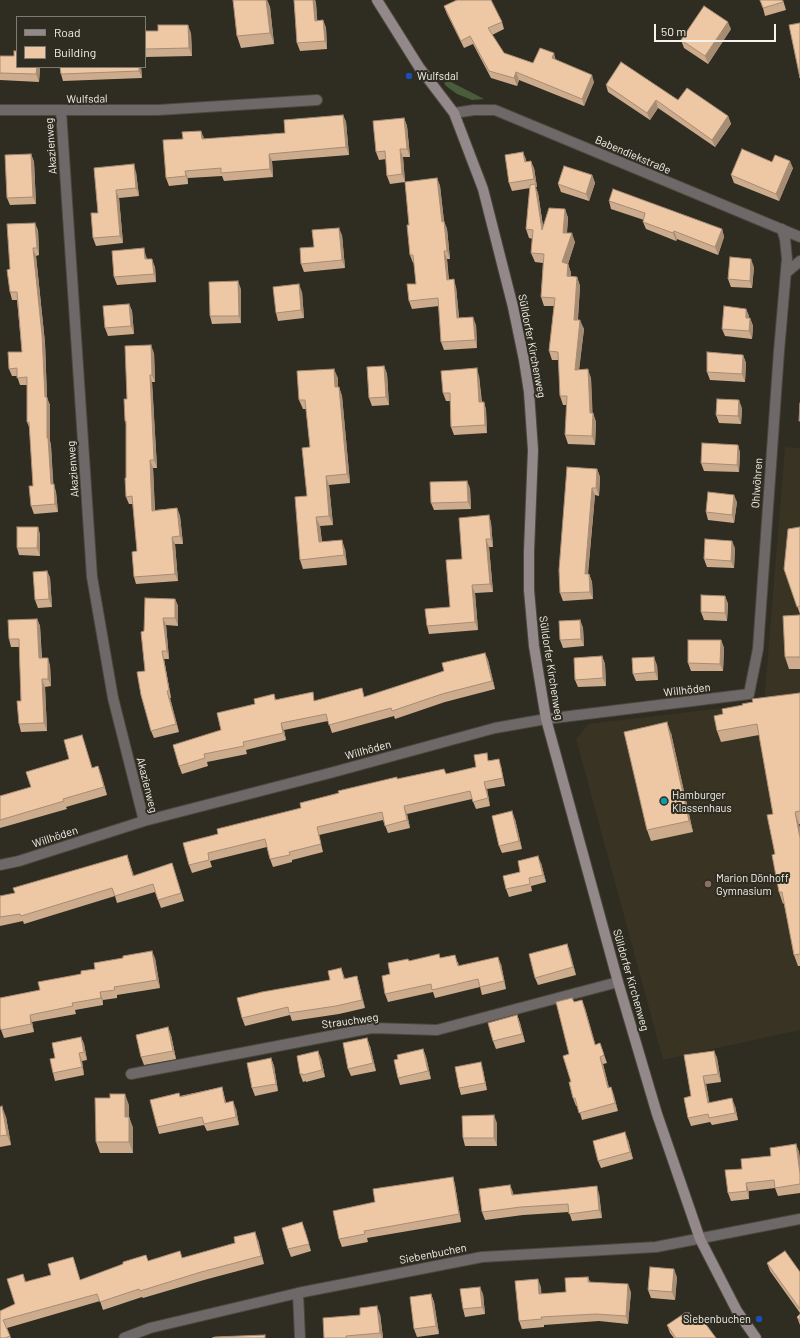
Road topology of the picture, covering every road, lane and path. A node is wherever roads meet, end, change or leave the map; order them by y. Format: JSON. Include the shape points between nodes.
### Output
{"nodes":[{"id":1,"x":376,"y":0,"type":"edge"},
{"id":2,"x":317,"y":100,"type":"dead end"},
{"id":3,"x":0,"y":110,"type":"edge"},
{"id":4,"x":61,"y":111,"type":"junction"},
{"id":5,"x":454,"y":113,"type":"junction"},
{"id":6,"x":782,"y":229,"type":"junction"},
{"id":7,"x":800,"y":237,"type":"edge"},
{"id":8,"x":800,"y":261,"type":"edge"},
{"id":9,"x":786,"y":273,"type":"junction"},
{"id":10,"x":749,"y":694,"type":"joint"},
{"id":11,"x":546,"y":719,"type":"junction"},
{"id":12,"x":144,"y":821,"type":"junction"},
{"id":13,"x":0,"y":865,"type":"edge"},
{"id":14,"x":618,"y":982,"type":"junction"},
{"id":15,"x":131,"y":1074,"type":"dead end"},
{"id":16,"x":800,"y":1219,"type":"edge"},
{"id":17,"x":700,"y":1239,"type":"junction"},
{"id":18,"x":298,"y":1293,"type":"junction"},
{"id":19,"x":124,"y":1338,"type":"edge"},
{"id":20,"x":300,"y":1338,"type":"edge"},
{"id":21,"x":756,"y":1338,"type":"edge"}],
"edges":[{"from":1,"to":5,"type":"street","name":"Sülldorfer Kirchenweg","via":[[419,67]]},
{"from":2,"to":4,"type":"street","name":"Wulfsdal","via":[[165,110]]},
{"from":3,"to":4,"type":"street","name":"Wulfsdal"},
{"from":4,"to":12,"type":"street","name":"Akazienweg","via":[[92,576],[113,698]]},
{"from":5,"to":6,"type":"street","name":"Babendiekstraße","via":[[495,110]]},
{"from":5,"to":11,"type":"street","name":"Sülldorfer Kirchenweg","via":[[483,189],[513,307],[531,406],[533,450],[529,602]]},
{"from":6,"to":7,"type":"street","name":"Babendiekstraße"},
{"from":6,"to":9,"type":"street","name":"Ohlwöhren","via":[[787,249]]},
{"from":8,"to":9,"type":"street"},
{"from":9,"to":10,"type":"street","name":"Ohlwöhren","via":[[758,649]]},
{"from":10,"to":11,"type":"street","name":"Willhöden"},
{"from":11,"to":12,"type":"street","name":"Willhöden","via":[[495,728]]},
{"from":11,"to":14,"type":"street","name":"Sülldorfer Kirchenweg"},
{"from":12,"to":13,"type":"street","name":"Willhöden"},
{"from":14,"to":15,"type":"street","name":"Strauchweg","via":[[437,1030],[372,1028]]},
{"from":14,"to":17,"type":"street","name":"Sülldorfer Kirchenweg","via":[[657,1114]]},
{"from":16,"to":17,"type":"street","name":"Siebenbuchen"},
{"from":17,"to":18,"type":"street","name":"Siebenbuchen","via":[[656,1247],[482,1257]]},
{"from":17,"to":21,"type":"street","name":"Sülldorfer Kirchenweg","via":[[737,1311]]},
{"from":18,"to":19,"type":"street","name":"Siebenbuchen","via":[[150,1328]]},
{"from":18,"to":20,"type":"street"}]}
